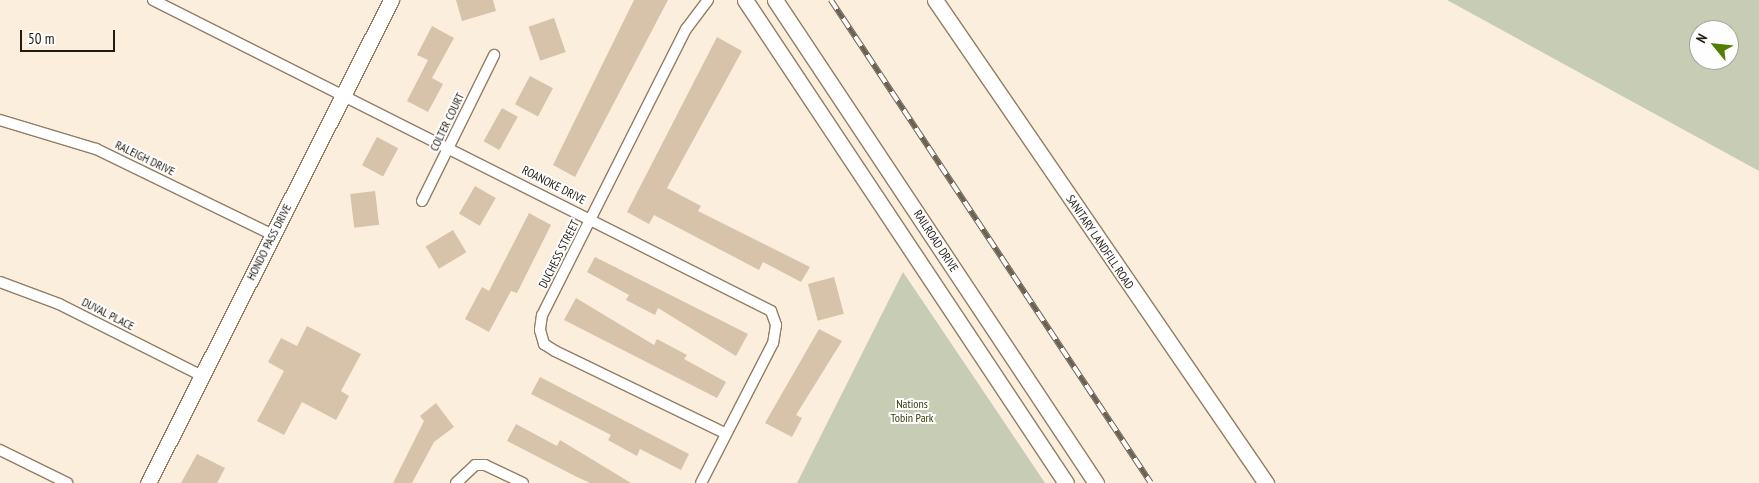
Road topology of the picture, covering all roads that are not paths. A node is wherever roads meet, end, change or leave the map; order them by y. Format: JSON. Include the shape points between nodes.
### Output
{"nodes":[{"id":1,"x":153,"y":0,"type":"edge"},
{"id":2,"x":391,"y":0,"type":"edge"},
{"id":3,"x":708,"y":0,"type":"edge"},
{"id":4,"x":745,"y":0,"type":"edge"},
{"id":5,"x":774,"y":0,"type":"edge"},
{"id":6,"x":935,"y":0,"type":"edge"},
{"id":7,"x":494,"y":55,"type":"dead end"},
{"id":8,"x":345,"y":93,"type":"junction"},
{"id":9,"x":0,"y":120,"type":"edge"},
{"id":10,"x":449,"y":146,"type":"junction"},
{"id":11,"x":422,"y":201,"type":"dead end"},
{"id":12,"x":592,"y":218,"type":"junction"},
{"id":13,"x":273,"y":235,"type":"junction"},
{"id":14,"x":0,"y":282,"type":"edge"},
{"id":15,"x":202,"y":376,"type":"junction"},
{"id":16,"x":1034,"y":394,"type":"junction"},
{"id":17,"x":1016,"y":407,"type":"junction"},
{"id":18,"x":725,"y":433,"type":"junction"},
{"id":19,"x":0,"y":450,"type":"edge"},
{"id":20,"x":67,"y":483,"type":"edge"},
{"id":21,"x":148,"y":483,"type":"edge"},
{"id":22,"x":456,"y":483,"type":"edge"},
{"id":23,"x":523,"y":483,"type":"edge"},
{"id":24,"x":701,"y":483,"type":"edge"},
{"id":25,"x":1066,"y":483,"type":"edge"},
{"id":26,"x":1096,"y":483,"type":"edge"},
{"id":27,"x":1266,"y":483,"type":"edge"}],
"edges":[{"from":1,"to":8,"type":"street","name":"ROANOKE DRIVE"},
{"from":2,"to":8,"type":"main road","name":"HONDO PASS DRIVE"},
{"from":3,"to":12,"type":"street","name":"DUCHESS STREET","via":[[686,29]]},
{"from":4,"to":17,"type":"main road","name":"RAILROAD DRIVE"},
{"from":5,"to":16,"type":"main road","name":"RAILROAD DRIVE"},
{"from":6,"to":27,"type":"main road","name":"SANITARY LANDFILL ROAD"},
{"from":7,"to":10,"type":"street","name":"COLTER COURT"},
{"from":8,"to":10,"type":"street","name":"ROANOKE DRIVE"},
{"from":8,"to":13,"type":"main road","name":"HONDO PASS DRIVE"},
{"from":9,"to":13,"type":"street","name":"RALEIGH DRIVE","via":[[96,149]]},
{"from":10,"to":11,"type":"street","name":"COLTER COURT"},
{"from":10,"to":12,"type":"street","name":"ROANOKE DRIVE"},
{"from":12,"to":18,"type":"street","name":"ROANOKE DRIVE","via":[[753,300],[774,315],[773,342]]},
{"from":12,"to":18,"type":"street","name":"DUCHESS STREET","via":[[542,315],[544,344]]},
{"from":13,"to":15,"type":"main road","name":"HONDO PASS DRIVE"},
{"from":14,"to":15,"type":"street","name":"DUVAL PLACE","via":[[59,304]]},
{"from":15,"to":21,"type":"main road","name":"HONDO PASS DRIVE"},
{"from":16,"to":17,"type":"main road"},
{"from":16,"to":26,"type":"main road","name":"RAILROAD DRIVE"},
{"from":17,"to":25,"type":"main road","name":"RAILROAD DRIVE"},
{"from":18,"to":24,"type":"street","name":"ROANOKE DRIVE"},
{"from":19,"to":20,"type":"street"},
{"from":22,"to":23,"type":"street","via":[[475,465],[485,465]]}]}
